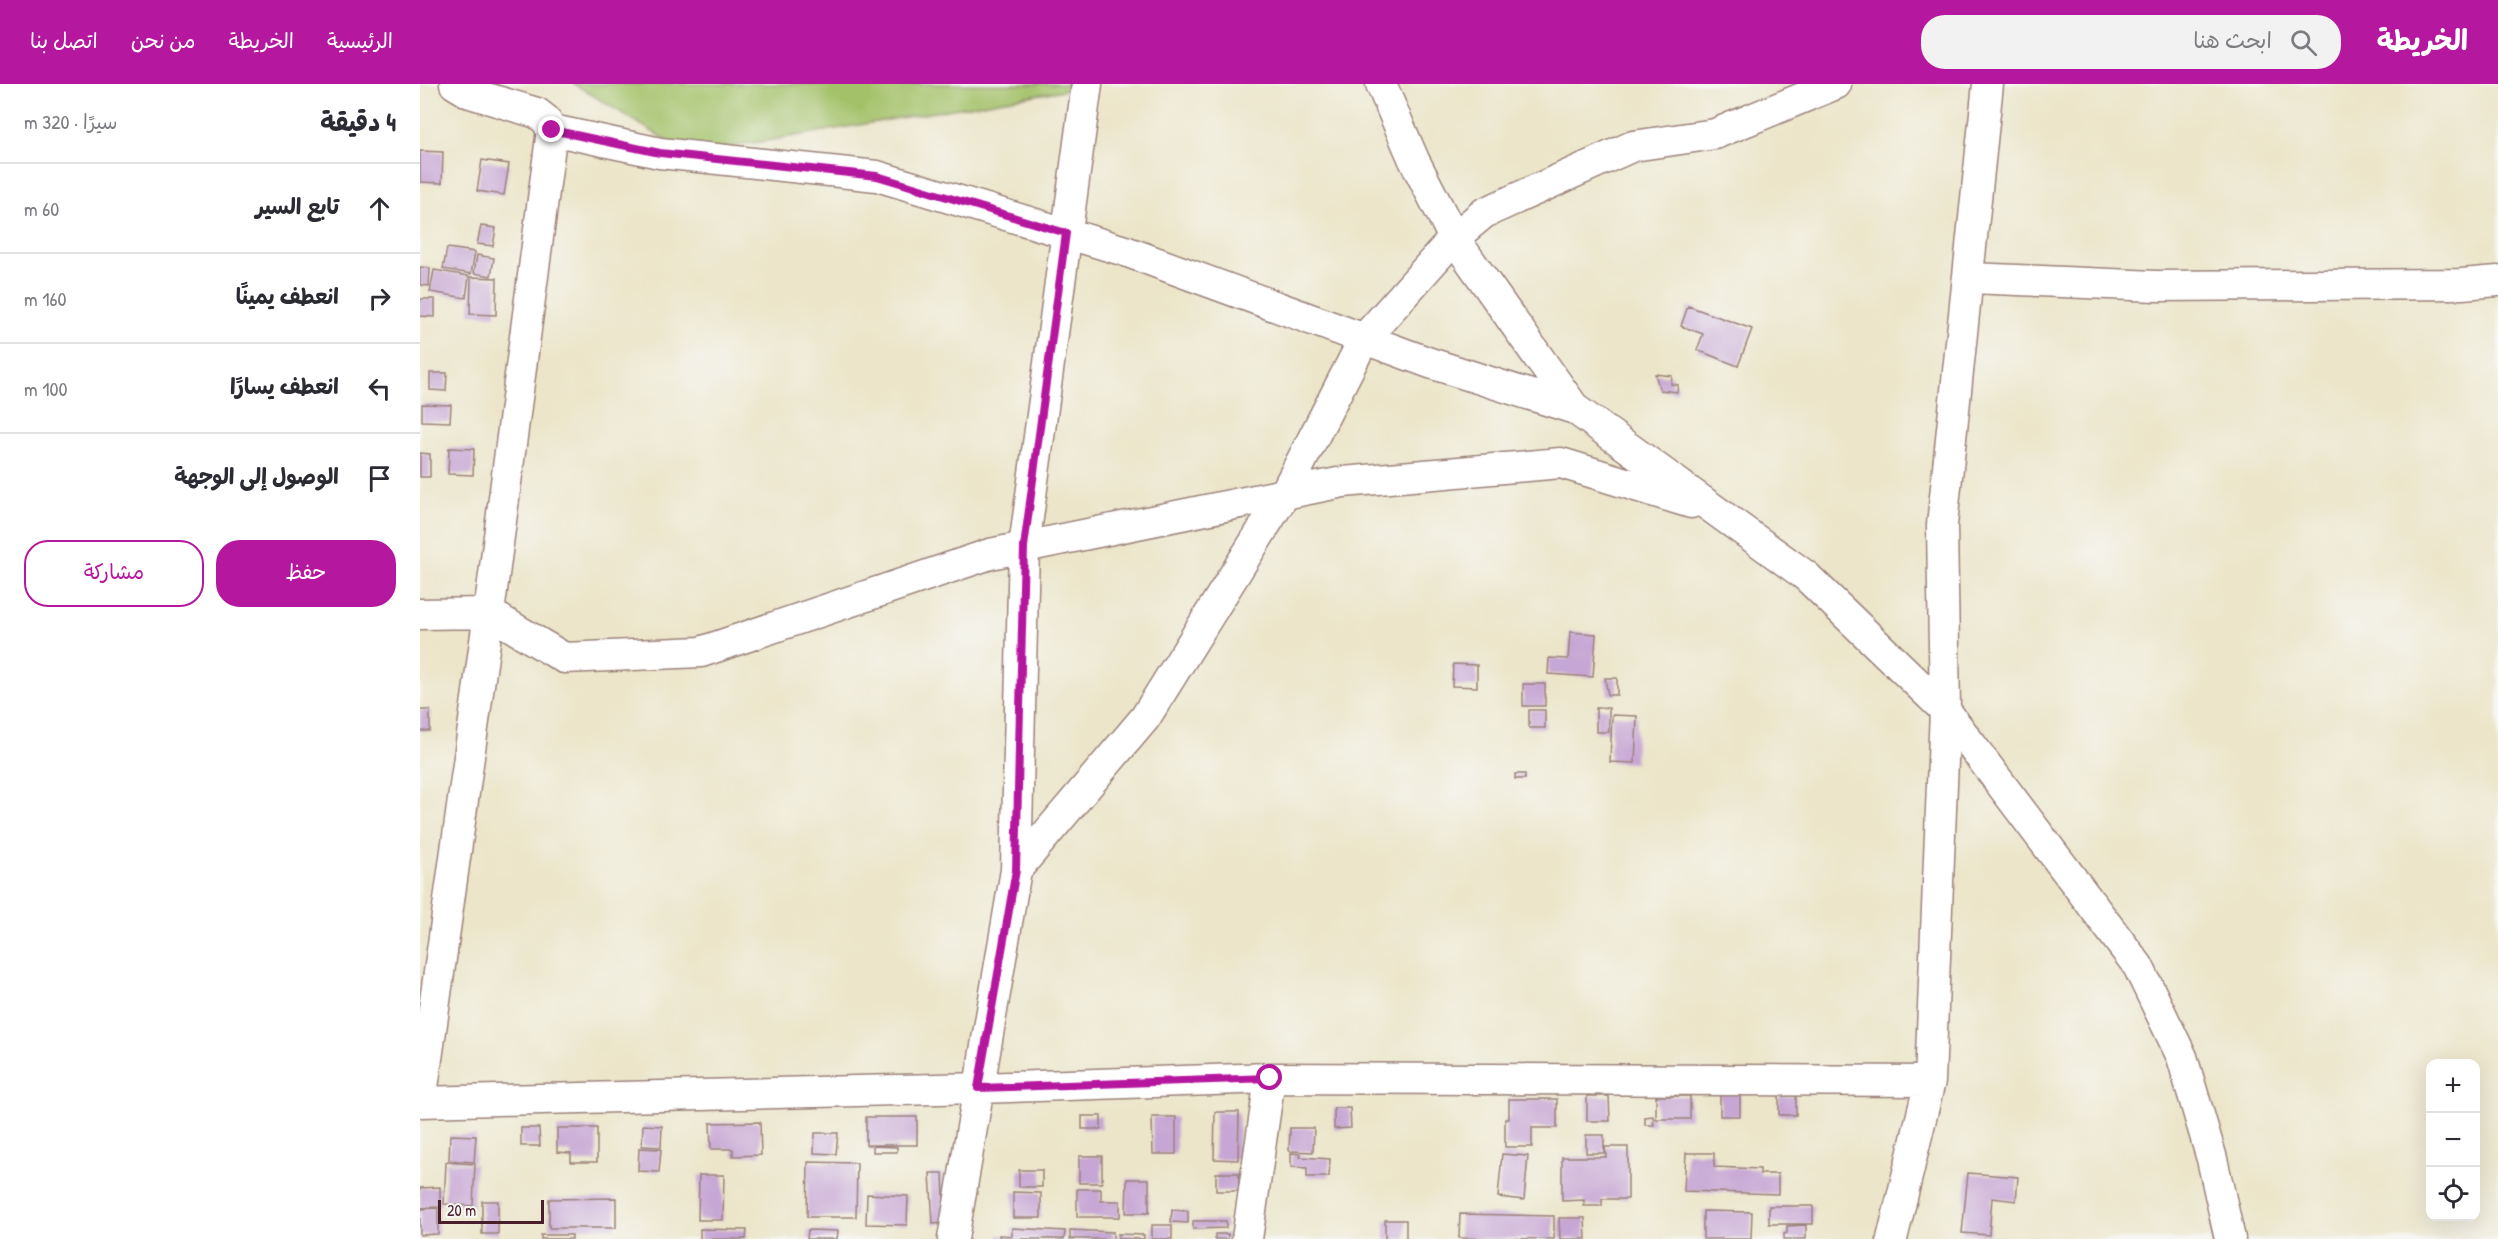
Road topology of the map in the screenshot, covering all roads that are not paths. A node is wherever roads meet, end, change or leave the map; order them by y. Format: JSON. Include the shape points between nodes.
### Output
{"nodes":[{"id":1,"x":454,"y":84,"type":"edge"},
{"id":2,"x":1087,"y":84,"type":"edge"},
{"id":3,"x":1381,"y":84,"type":"edge"},
{"id":4,"x":1836,"y":84,"type":"edge"},
{"id":5,"x":1988,"y":84,"type":"edge"},
{"id":6,"x":552,"y":130,"type":"junction"},
{"id":7,"x":1066,"y":233,"type":"junction"},
{"id":8,"x":1454,"y":238,"type":"junction"},
{"id":9,"x":1970,"y":278,"type":"junction"},
{"id":10,"x":2498,"y":281,"type":"edge"},
{"id":11,"x":1364,"y":339,"type":"junction"},
{"id":12,"x":1575,"y":409,"type":"junction"},
{"id":13,"x":1284,"y":495,"type":"junction"},
{"id":14,"x":1715,"y":510,"type":"junction"},
{"id":15,"x":1024,"y":547,"type":"junction"},
{"id":16,"x":489,"y":613,"type":"junction"},
{"id":17,"x":420,"y":614,"type":"edge"},
{"id":18,"x":1945,"y":710,"type":"junction"},
{"id":19,"x":1016,"y":870,"type":"junction"},
{"id":20,"x":1270,"y":1078,"type":"junction"},
{"id":21,"x":1930,"y":1081,"type":"junction"},
{"id":22,"x":978,"y":1088,"type":"junction"},
{"id":23,"x":420,"y":1102,"type":"edge"},
{"id":24,"x":953,"y":1239,"type":"edge"},
{"id":25,"x":1247,"y":1239,"type":"edge"},
{"id":26,"x":1892,"y":1239,"type":"edge"},
{"id":27,"x":2230,"y":1239,"type":"edge"}],
"edges":[{"from":1,"to":6,"type":"street","via":[[470,93],[537,113]]},
{"from":2,"to":7,"type":"street"},
{"from":3,"to":8,"type":"street"},
{"from":4,"to":8,"type":"street","via":[[1715,134],[1634,146],[1484,213]]},
{"from":5,"to":9,"type":"street"},
{"from":6,"to":7,"type":"street","via":[[660,153],[877,176]]},
{"from":6,"to":16,"type":"street"},
{"from":7,"to":11,"type":"street"},
{"from":7,"to":15,"type":"street"},
{"from":8,"to":11,"type":"street"},
{"from":8,"to":12,"type":"street"},
{"from":9,"to":10,"type":"street","via":[[2156,286]]},
{"from":9,"to":18,"type":"street","via":[[1942,525]]},
{"from":11,"to":12,"type":"street"},
{"from":11,"to":13,"type":"street"},
{"from":12,"to":14,"type":"street"},
{"from":13,"to":14,"type":"street","via":[[1343,482],[1561,463]]},
{"from":13,"to":15,"type":"street"},
{"from":13,"to":19,"type":"street","via":[[1145,717]]},
{"from":14,"to":18,"type":"street","via":[[1806,576]]},
{"from":15,"to":16,"type":"street","via":[[990,554],[701,652],[564,658]]},
{"from":15,"to":19,"type":"street"},
{"from":16,"to":17,"type":"street"},
{"from":16,"to":23,"type":"street"},
{"from":18,"to":21,"type":"street"},
{"from":18,"to":27,"type":"street","via":[[2138,966],[2181,1057],[2212,1159]]},
{"from":19,"to":22,"type":"street"},
{"from":20,"to":21,"type":"street"},
{"from":20,"to":22,"type":"street"},
{"from":20,"to":25,"type":"street"},
{"from":21,"to":26,"type":"street"},
{"from":22,"to":23,"type":"street"},
{"from":22,"to":24,"type":"street"}]}
